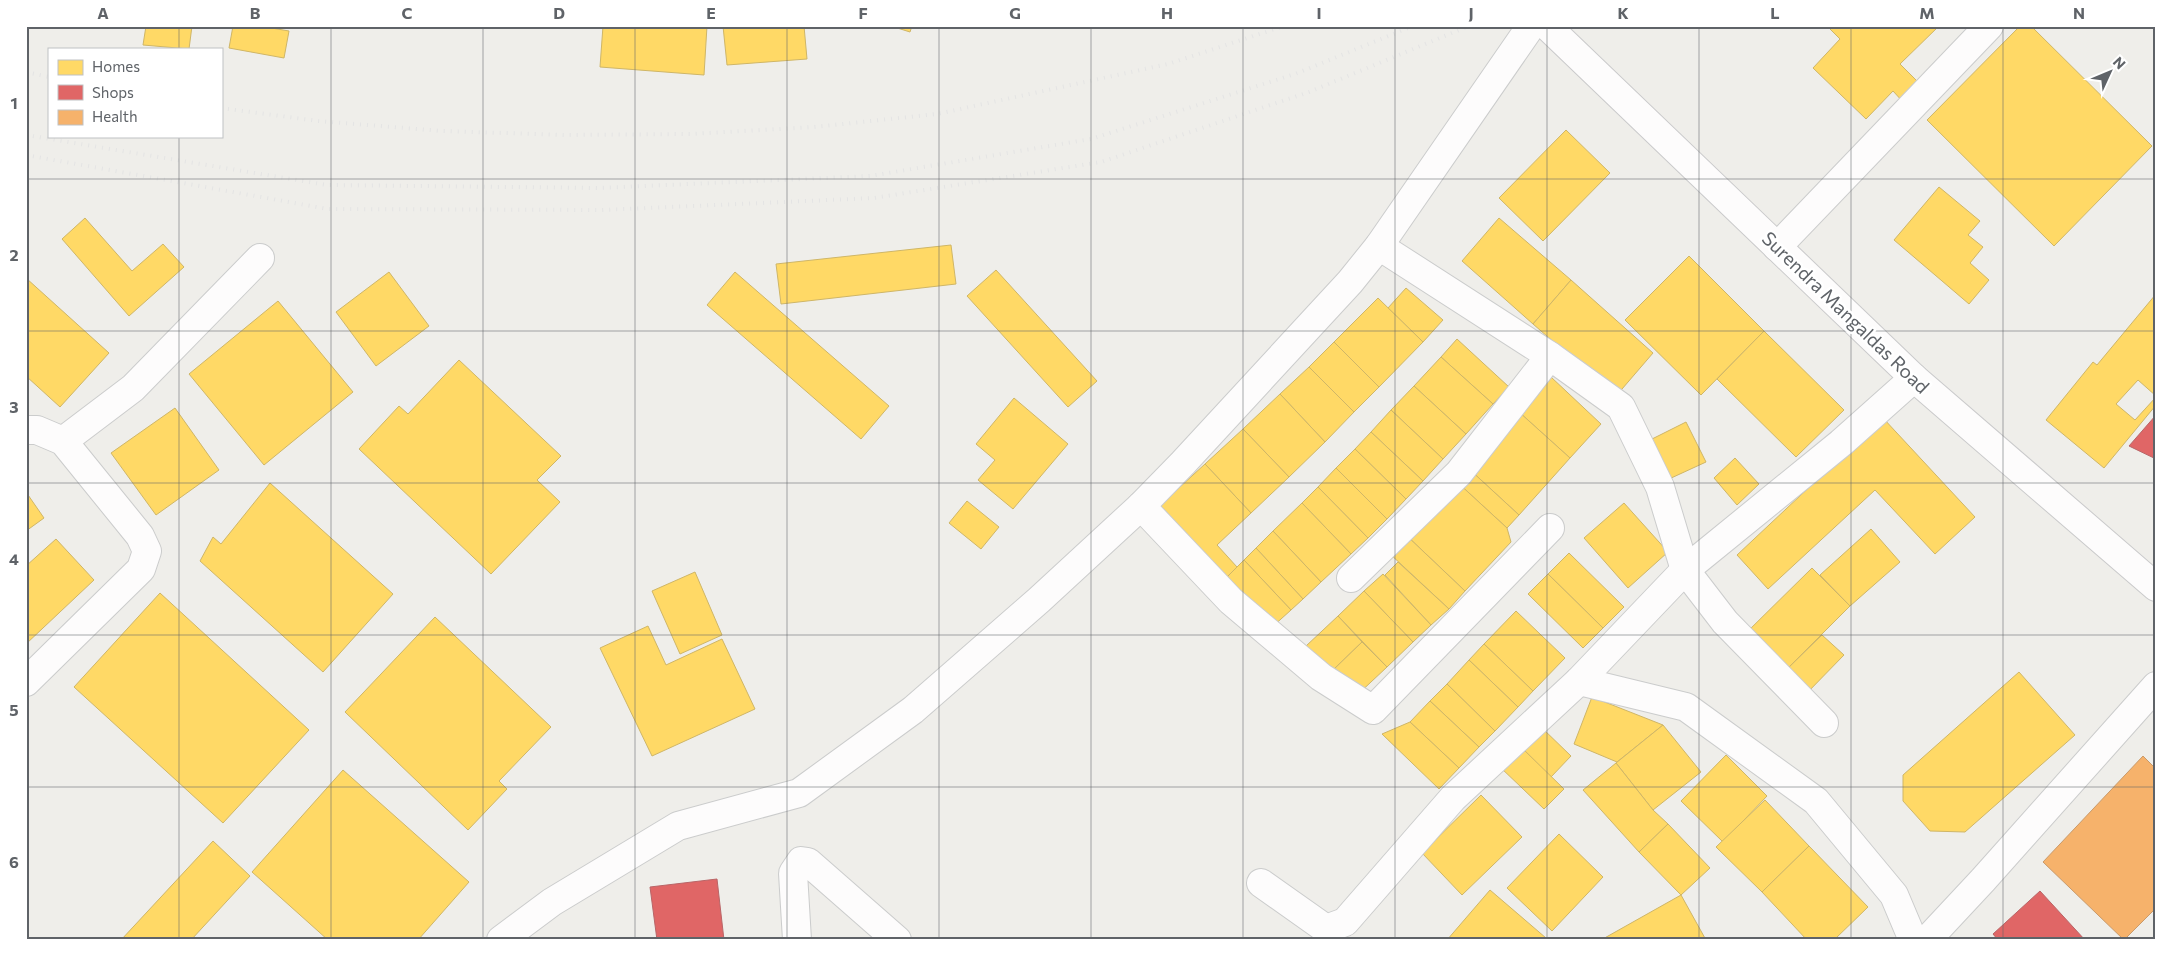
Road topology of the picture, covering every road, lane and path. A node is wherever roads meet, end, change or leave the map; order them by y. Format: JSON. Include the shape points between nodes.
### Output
{"nodes":[{"id":1,"x":1531,"y":26,"type":"edge"},
{"id":2,"x":1547,"y":26,"type":"edge"},
{"id":3,"x":1989,"y":26,"type":"edge"},
{"id":4,"x":1379,"y":246,"type":"junction"},
{"id":5,"x":1778,"y":247,"type":"junction"},
{"id":6,"x":260,"y":258,"type":"dead end"},
{"id":7,"x":1550,"y":356,"type":"junction"},
{"id":8,"x":1914,"y":378,"type":"junction"},
{"id":9,"x":26,"y":430,"type":"edge"},
{"id":10,"x":63,"y":441,"type":"junction"},
{"id":11,"x":1141,"y":506,"type":"junction"},
{"id":12,"x":1550,"y":528,"type":"dead end"},
{"id":13,"x":1685,"y":570,"type":"junction"},
{"id":14,"x":1351,"y":578,"type":"dead end"},
{"id":15,"x":2156,"y":587,"type":"edge"},
{"id":16,"x":1579,"y":681,"type":"junction"},
{"id":17,"x":26,"y":682,"type":"edge"},
{"id":18,"x":2156,"y":686,"type":"edge"},
{"id":19,"x":1824,"y":723,"type":"dead end"},
{"id":20,"x":1261,"y":883,"type":"dead end"},
{"id":21,"x":501,"y":940,"type":"edge"},
{"id":22,"x":797,"y":940,"type":"edge"},
{"id":23,"x":897,"y":940,"type":"edge"},
{"id":24,"x":1913,"y":940,"type":"edge"},
{"id":25,"x":1927,"y":940,"type":"edge"}],
"edges":[{"from":1,"to":4,"type":"street"},
{"from":2,"to":5,"type":"street","name":"Surendra Mangaldas Road"},
{"from":3,"to":5,"type":"street"},
{"from":4,"to":7,"type":"street"},
{"from":4,"to":11,"type":"street"},
{"from":5,"to":8,"type":"street","name":"Surendra Mangaldas Road"},
{"from":6,"to":10,"type":"street","via":[[133,388]]},
{"from":7,"to":13,"type":"street","via":[[1621,407],[1660,487]]},
{"from":7,"to":14,"type":"street","via":[[1459,473]]},
{"from":8,"to":13,"type":"street"},
{"from":8,"to":15,"type":"street","name":"Surendra Mangaldas Road"},
{"from":9,"to":10,"type":"street","via":[[37,430]]},
{"from":10,"to":17,"type":"street","via":[[140,536],[147,551],[141,570]]},
{"from":11,"to":12,"type":"street","via":[[1231,601],[1321,677],[1373,710]]},
{"from":11,"to":21,"type":"street","via":[[913,710],[799,793],[678,826],[552,902]]},
{"from":13,"to":16,"type":"street"},
{"from":13,"to":19,"type":"street","via":[[1725,622]]},
{"from":16,"to":20,"type":"street","via":[[1453,798],[1344,922],[1326,929]]},
{"from":16,"to":24,"type":"street","via":[[1686,707],[1816,801],[1894,895]]},
{"from":18,"to":25,"type":"street"},
{"from":22,"to":23,"type":"street","via":[[793,873],[801,861],[808,862]]}]}
